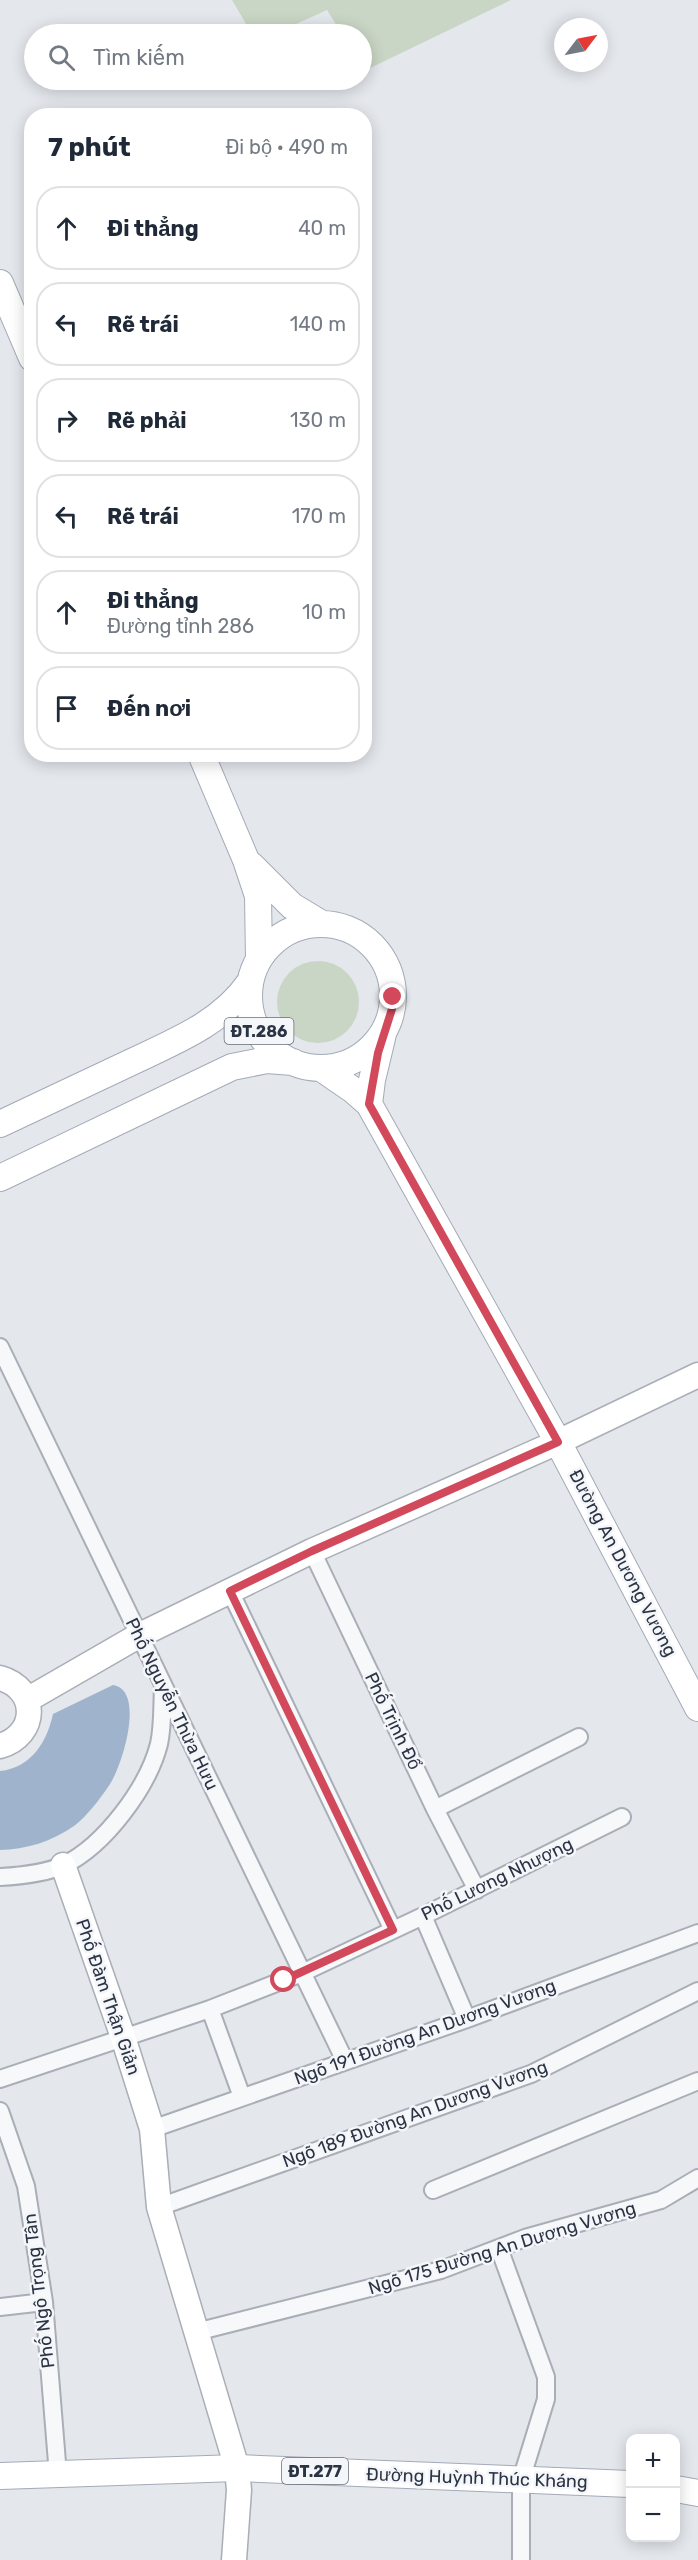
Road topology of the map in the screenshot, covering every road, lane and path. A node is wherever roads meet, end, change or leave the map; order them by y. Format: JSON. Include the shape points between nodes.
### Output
{"nodes":[{"id":1,"x":0,"y":283,"type":"edge"},
{"id":2,"x":24,"y":339,"type":"edge"},
{"id":3,"x":204,"y":762,"type":"edge"},
{"id":4,"x":246,"y":860,"type":"junction"},
{"id":5,"x":322,"y":924,"type":"junction"},
{"id":6,"x":255,"y":971,"type":"junction"},
{"id":7,"x":384,"y":1033,"type":"junction"},
{"id":8,"x":293,"y":1062,"type":"junction"},
{"id":9,"x":321,"y":1068,"type":"junction"},
{"id":10,"x":369,"y":1104,"type":"junction"},
{"id":11,"x":0,"y":1124,"type":"edge"},
{"id":12,"x":0,"y":1178,"type":"edge"},
{"id":13,"x":0,"y":1347,"type":"edge"},
{"id":14,"x":698,"y":1375,"type":"edge"},
{"id":15,"x":6,"y":1377,"type":"edge"},
{"id":16,"x":558,"y":1442,"type":"junction"},
{"id":17,"x":312,"y":1551,"type":"junction"},
{"id":18,"x":230,"y":1591,"type":"junction"},
{"id":19,"x":138,"y":1636,"type":"junction"},
{"id":20,"x":0,"y":1678,"type":"edge"},
{"id":21,"x":163,"y":1687,"type":"junction"},
{"id":22,"x":27,"y":1700,"type":"junction"},
{"id":23,"x":698,"y":1708,"type":"edge"},
{"id":24,"x":579,"y":1737,"type":"dead end"},
{"id":25,"x":0,"y":1746,"type":"edge"},
{"id":26,"x":435,"y":1809,"type":"junction"},
{"id":27,"x":622,"y":1817,"type":"dead end"},
{"id":28,"x":63,"y":1865,"type":"junction"},
{"id":29,"x":0,"y":1877,"type":"edge"},
{"id":30,"x":477,"y":1890,"type":"junction"},
{"id":31,"x":423,"y":1916,"type":"junction"},
{"id":32,"x":393,"y":1930,"type":"junction"},
{"id":33,"x":698,"y":1933,"type":"edge"},
{"id":34,"x":302,"y":1973,"type":"junction"},
{"id":35,"x":698,"y":1991,"type":"edge"},
{"id":36,"x":210,"y":2008,"type":"junction"},
{"id":37,"x":467,"y":2019,"type":"junction"},
{"id":38,"x":123,"y":2037,"type":"junction"},
{"id":39,"x":345,"y":2061,"type":"junction"},
{"id":40,"x":0,"y":2079,"type":"edge"},
{"id":41,"x":698,"y":2081,"type":"edge"},
{"id":42,"x":242,"y":2097,"type":"junction"},
{"id":43,"x":0,"y":2111,"type":"edge"},
{"id":44,"x":152,"y":2129,"type":"junction"},
{"id":45,"x":698,"y":2178,"type":"edge"},
{"id":46,"x":433,"y":2190,"type":"dead end"},
{"id":47,"x":159,"y":2207,"type":"junction"},
{"id":48,"x":499,"y":2248,"type":"junction"},
{"id":49,"x":44,"y":2302,"type":"junction"},
{"id":50,"x":0,"y":2307,"type":"edge"},
{"id":51,"x":196,"y":2332,"type":"junction"},
{"id":52,"x":237,"y":2468,"type":"junction"},
{"id":53,"x":58,"y":2475,"type":"junction"},
{"id":54,"x":0,"y":2476,"type":"edge"},
{"id":55,"x":521,"y":2480,"type":"junction"},
{"id":56,"x":626,"y":2484,"type":"edge"},
{"id":57,"x":680,"y":2490,"type":"edge"},
{"id":58,"x":698,"y":2493,"type":"edge"},
{"id":59,"x":234,"y":2560,"type":"edge"},
{"id":60,"x":521,"y":2560,"type":"edge"}],
"edges":[{"from":1,"to":2,"type":"main road"},
{"from":3,"to":4,"type":"main road","number":"ĐT.286"},
{"from":4,"to":5,"type":"main road","number":"ĐT.286","via":[[292,906]]},
{"from":4,"to":6,"type":"main road","number":"ĐT.286","via":[[258,896]]},
{"from":5,"to":6,"type":"main road","number":"ĐT.286","via":[[297,928],[275,940]]},
{"from":5,"to":7,"type":"main road","number":"ĐT.286","via":[[346,928],[368,941],[384,960],[393,997]]},
{"from":6,"to":8,"type":"main road","number":"ĐT.286","via":[[249,1002],[253,1020],[275,1051]]},
{"from":6,"to":11,"type":"main road","via":[[231,1005],[198,1029]]},
{"from":7,"to":9,"type":"main road","number":"ĐT.286","via":[[357,1059]]},
{"from":7,"to":10,"type":"main road","number":"ĐT.286"},
{"from":8,"to":9,"type":"main road","number":"ĐT.286"},
{"from":8,"to":12,"type":"main road","via":[[267,1060],[232,1067]]},
{"from":9,"to":10,"type":"main road","name":"Đường An Dương Vương","number":"ĐT.286"},
{"from":10,"to":16,"type":"main road","name":"Đường An Dương Vương","number":"ĐT.286"},
{"from":13,"to":15,"type":"street","name":"Phố Nguyễn Thừa Hưu"},
{"from":14,"to":16,"type":"street"},
{"from":15,"to":19,"type":"street","name":"Phố Nguyễn Thừa Hưu"},
{"from":16,"to":17,"type":"street"},
{"from":16,"to":23,"type":"main road","name":"Đường An Dương Vương","number":"ĐT.286"},
{"from":17,"to":18,"type":"street"},
{"from":17,"to":26,"type":"street","name":"Phố Trịnh Đổ"},
{"from":18,"to":19,"type":"street"},
{"from":18,"to":32,"type":"street"},
{"from":19,"to":21,"type":"street","name":"Phố Nguyễn Thừa Hưu"},
{"from":19,"to":22,"type":"street"},
{"from":20,"to":22,"type":"street","via":[[16,1685]]},
{"from":21,"to":28,"type":"street","via":[[159,1742],[143,1784],[120,1817]]},
{"from":21,"to":34,"type":"street","name":"Phố Nguyễn Thừa Hưu"},
{"from":22,"to":25,"type":"street","via":[[29,1720],[25,1730]]},
{"from":24,"to":26,"type":"street"},
{"from":26,"to":30,"type":"street","name":"Phố Trịnh Đổ"},
{"from":27,"to":30,"type":"street","name":"Phố Lương Nhượng"},
{"from":28,"to":29,"type":"street"},
{"from":28,"to":38,"type":"street","name":"Phố Đàm Thận Giản"},
{"from":30,"to":31,"type":"street","name":"Phố Lương Nhượng"},
{"from":31,"to":32,"type":"street","name":"Phố Lương Nhượng"},
{"from":31,"to":37,"type":"street"},
{"from":32,"to":34,"type":"street","name":"Phố Lương Nhượng"},
{"from":33,"to":37,"type":"street","name":"Ngõ 191 Đường An Dương Vương"},
{"from":34,"to":36,"type":"street","name":"Phố Lương Nhượng"},
{"from":34,"to":39,"type":"street","name":"Phố Nguyễn Thừa Hưu"},
{"from":35,"to":47,"type":"street","name":"Ngõ 189 Đường An Dương Vương","via":[[531,2074]]},
{"from":36,"to":38,"type":"street","name":"Phố Lương Nhượng"},
{"from":36,"to":42,"type":"street"},
{"from":37,"to":39,"type":"street","name":"Ngõ 191 Đường An Dương Vương"},
{"from":38,"to":40,"type":"street","name":"Phố Lương Nhượng"},
{"from":38,"to":44,"type":"street","name":"Phố Đàm Thận Giản"},
{"from":39,"to":42,"type":"street","name":"Ngõ 191 Đường An Dương Vương"},
{"from":41,"to":46,"type":"street"},
{"from":42,"to":44,"type":"street","name":"Ngõ 191 Đường An Dương Vương"},
{"from":43,"to":49,"type":"street","name":"Phố Ngô Trọng Tân","via":[[26,2186]]},
{"from":44,"to":47,"type":"street","name":"Phố Đàm Thận Giản"},
{"from":45,"to":48,"type":"street","name":"Ngõ 175 Đường An Dương Vương","via":[[661,2200]]},
{"from":47,"to":51,"type":"street","name":"Phố Đàm Thận Giản"},
{"from":48,"to":51,"type":"street","name":"Ngõ 175 Đường An Dương Vương","via":[[441,2270]]},
{"from":48,"to":55,"type":"street","via":[[546,2377],[546,2399]]},
{"from":49,"to":50,"type":"street"},
{"from":49,"to":53,"type":"street","name":"Phố Ngô Trọng Tân"},
{"from":51,"to":52,"type":"street","name":"Phố Đàm Thận Giản"},
{"from":52,"to":53,"type":"main road","name":"Đường Huỳnh Thúc Kháng","number":"ĐT.277"},
{"from":52,"to":55,"type":"main road","name":"Đường Huỳnh Thúc Kháng","number":"ĐT.277"},
{"from":52,"to":59,"type":"street","name":"Phố Đàm Thận Giản","via":[[240,2490]]},
{"from":53,"to":54,"type":"main road","name":"Đường Huỳnh Thúc Kháng","number":"ĐT.277"},
{"from":55,"to":56,"type":"main road","name":"Đường Huỳnh Thúc Kháng","number":"ĐT.277"},
{"from":55,"to":60,"type":"street"},
{"from":57,"to":58,"type":"main road"}]}
